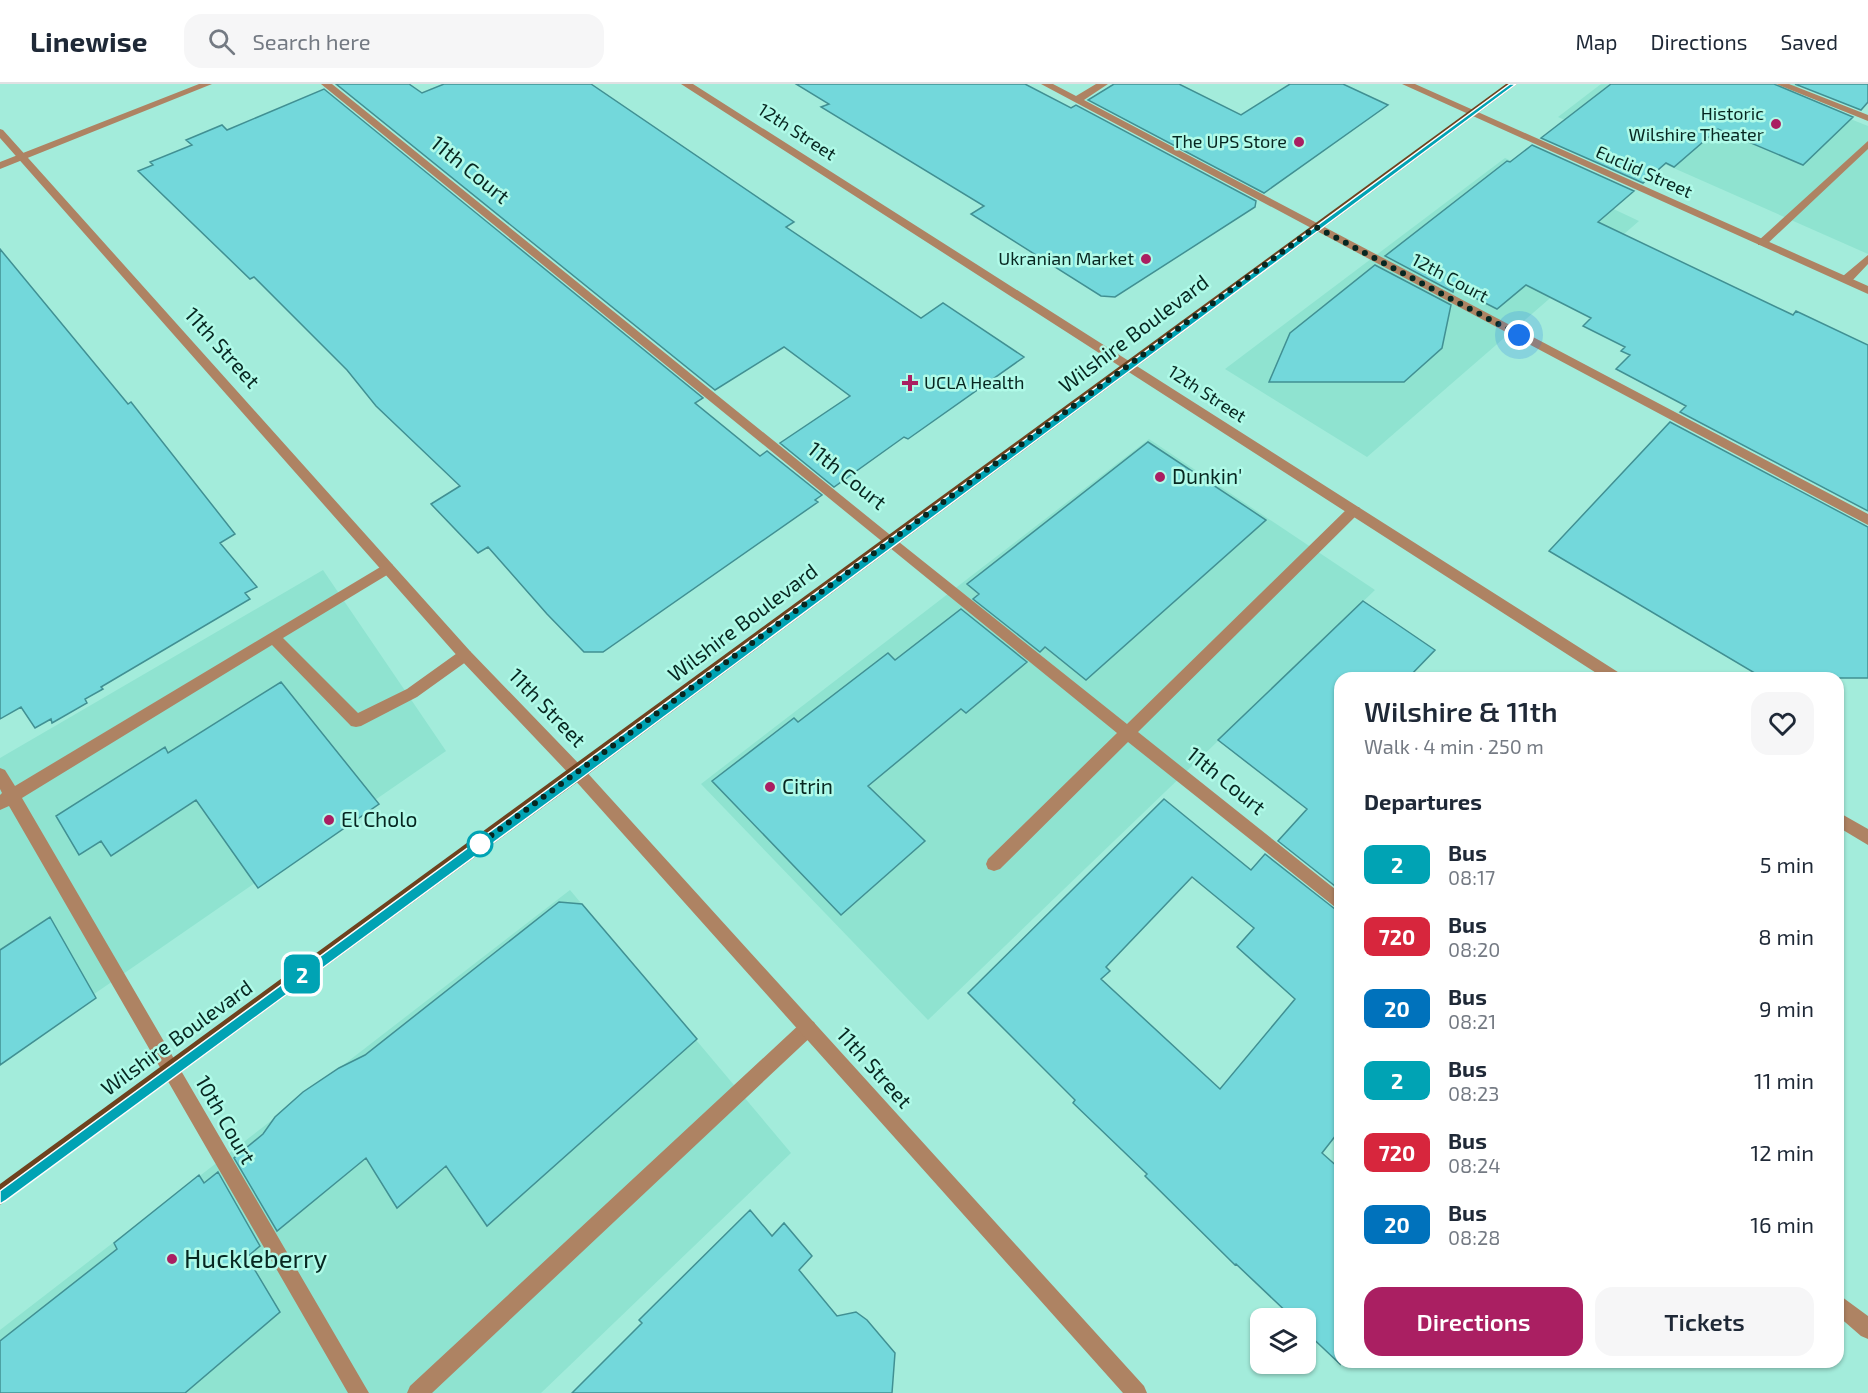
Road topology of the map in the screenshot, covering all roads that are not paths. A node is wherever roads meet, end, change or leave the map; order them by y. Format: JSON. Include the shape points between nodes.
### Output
{"nodes":[{"id":1,"x":207,"y":84,"type":"edge"},
{"id":2,"x":326,"y":84,"type":"edge"},
{"id":3,"x":686,"y":84,"type":"edge"},
{"id":4,"x":1046,"y":84,"type":"edge"},
{"id":5,"x":1103,"y":84,"type":"edge"},
{"id":6,"x":1407,"y":84,"type":"edge"},
{"id":7,"x":1512,"y":84,"type":"edge"},
{"id":8,"x":1781,"y":84,"type":"edge"},
{"id":9,"x":1077,"y":100,"type":"junction"},
{"id":10,"x":1472,"y":114,"type":"junction"},
{"id":11,"x":1868,"y":118,"type":"edge"},
{"id":12,"x":0,"y":132,"type":"edge"},
{"id":13,"x":1868,"y":144,"type":"edge"},
{"id":14,"x":22,"y":157,"type":"junction"},
{"id":15,"x":0,"y":166,"type":"edge"},
{"id":16,"x":1316,"y":227,"type":"junction"},
{"id":17,"x":1762,"y":243,"type":"junction"},
{"id":18,"x":1868,"y":258,"type":"edge"},
{"id":19,"x":1847,"y":279,"type":"junction"},
{"id":20,"x":1868,"y":290,"type":"edge"},
{"id":21,"x":1128,"y":367,"type":"junction"},
{"id":22,"x":1354,"y":510,"type":"junction"},
{"id":23,"x":1868,"y":520,"type":"edge"},
{"id":24,"x":889,"y":542,"type":"junction"},
{"id":25,"x":387,"y":568,"type":"junction"},
{"id":26,"x":273,"y":637,"type":"junction"},
{"id":27,"x":465,"y":655,"type":"junction"},
{"id":28,"x":1607,"y":672,"type":"edge"},
{"id":29,"x":1127,"y":732,"type":"junction"},
{"id":30,"x":578,"y":773,"type":"junction"},
{"id":31,"x":0,"y":775,"type":"edge"},
{"id":32,"x":6,"y":800,"type":"edge"},
{"id":33,"x":1844,"y":823,"type":"edge"},
{"id":34,"x":1868,"y":838,"type":"edge"},
{"id":35,"x":994,"y":864,"type":"dead end"},
{"id":36,"x":1334,"y":898,"type":"edge"},
{"id":37,"x":808,"y":1028,"type":"junction"},
{"id":38,"x":171,"y":1071,"type":"junction"},
{"id":39,"x":0,"y":1196,"type":"edge"},
{"id":40,"x":1844,"y":1309,"type":"edge"},
{"id":41,"x":1868,"y":1329,"type":"edge"},
{"id":42,"x":353,"y":1390,"type":"edge"},
{"id":43,"x":417,"y":1393,"type":"edge"},
{"id":44,"x":1137,"y":1393,"type":"edge"}],
"edges":[{"from":1,"to":14,"type":"street"},
{"from":2,"to":24,"type":"street","name":"11th Court"},
{"from":3,"to":21,"type":"street","name":"12th Street"},
{"from":4,"to":9,"type":"street","name":"12th Court"},
{"from":5,"to":9,"type":"street"},
{"from":6,"to":10,"type":"street","name":"Euclid Street"},
{"from":7,"to":10,"type":"main road","name":"Wilshire Boulevard"},
{"from":8,"to":11,"type":"street"},
{"from":9,"to":16,"type":"street","name":"12th Court"},
{"from":10,"to":16,"type":"main road","name":"Wilshire Boulevard"},
{"from":10,"to":17,"type":"street","name":"Euclid Street"},
{"from":12,"to":14,"type":"street","name":"11th Street"},
{"from":13,"to":17,"type":"street"},
{"from":14,"to":15,"type":"street"},
{"from":14,"to":25,"type":"street","name":"11th Street"},
{"from":16,"to":21,"type":"main road","name":"Wilshire Boulevard"},
{"from":16,"to":23,"type":"street","name":"12th Court"},
{"from":17,"to":19,"type":"street","name":"Euclid Street"},
{"from":18,"to":19,"type":"street"},
{"from":19,"to":20,"type":"street","name":"Euclid Street"},
{"from":21,"to":22,"type":"street","name":"12th Street"},
{"from":21,"to":24,"type":"main road","name":"Wilshire Boulevard"},
{"from":22,"to":28,"type":"street","name":"12th Street"},
{"from":22,"to":29,"type":"street"},
{"from":24,"to":29,"type":"street","name":"11th Court"},
{"from":24,"to":30,"type":"main road","name":"Wilshire Boulevard"},
{"from":25,"to":26,"type":"street"},
{"from":25,"to":27,"type":"street","name":"11th Street"},
{"from":26,"to":27,"type":"street","via":[[356,722],[412,693]]},
{"from":26,"to":32,"type":"street"},
{"from":27,"to":30,"type":"street","name":"11th Street"},
{"from":29,"to":35,"type":"street"},
{"from":29,"to":36,"type":"street","name":"11th Court"},
{"from":30,"to":37,"type":"street","name":"11th Street"},
{"from":30,"to":38,"type":"main road","name":"Wilshire Boulevard"},
{"from":31,"to":32,"type":"street","name":"10th Court"},
{"from":32,"to":38,"type":"street","name":"10th Court"},
{"from":33,"to":34,"type":"street"},
{"from":37,"to":43,"type":"street"},
{"from":37,"to":44,"type":"street","name":"11th Street"},
{"from":38,"to":39,"type":"main road","name":"Wilshire Boulevard"},
{"from":38,"to":42,"type":"street","name":"10th Court"},
{"from":40,"to":41,"type":"street"}]}
